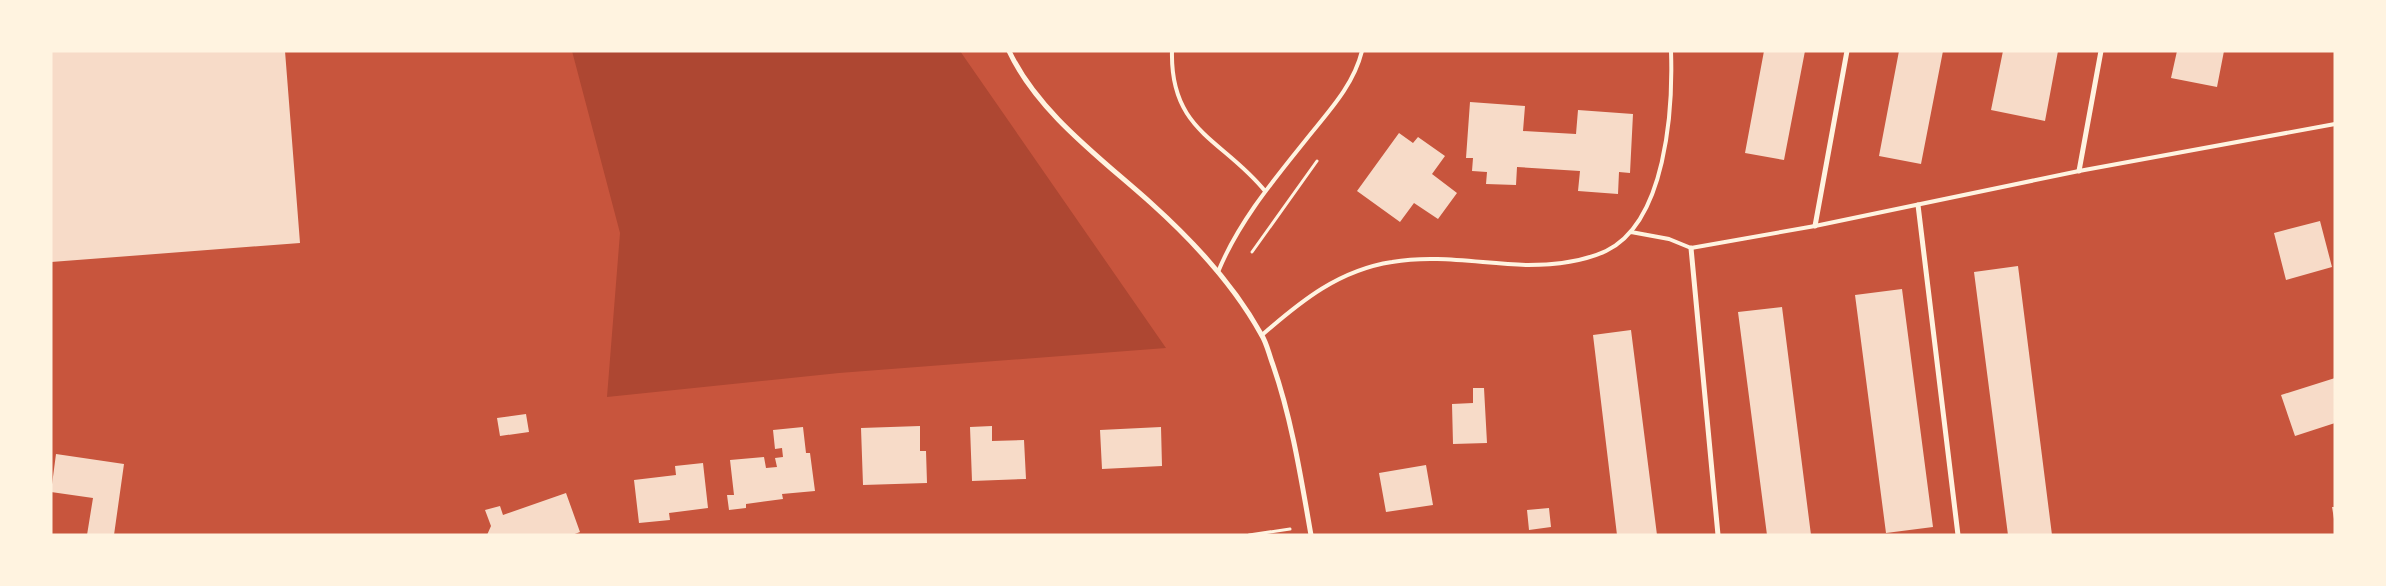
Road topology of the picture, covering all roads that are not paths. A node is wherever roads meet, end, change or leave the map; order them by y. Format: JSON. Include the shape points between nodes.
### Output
{"nodes":[{"id":1,"x":1008,"y":51,"type":"edge"},
{"id":2,"x":1172,"y":51,"type":"edge"},
{"id":3,"x":1362,"y":51,"type":"edge"},
{"id":4,"x":1671,"y":51,"type":"edge"},
{"id":5,"x":1846,"y":51,"type":"edge"},
{"id":6,"x":2101,"y":51,"type":"edge"},
{"id":7,"x":2335,"y":124,"type":"edge"},
{"id":8,"x":2079,"y":171,"type":"junction"},
{"id":9,"x":1265,"y":191,"type":"junction"},
{"id":10,"x":1918,"y":205,"type":"junction"},
{"id":11,"x":1815,"y":226,"type":"junction"},
{"id":12,"x":1631,"y":232,"type":"junction"},
{"id":13,"x":1691,"y":248,"type":"junction"},
{"id":14,"x":1218,"y":272,"type":"junction"},
{"id":15,"x":1262,"y":335,"type":"junction"},
{"id":16,"x":1310,"y":535,"type":"edge"},
{"id":17,"x":1718,"y":535,"type":"edge"},
{"id":18,"x":1958,"y":535,"type":"edge"}],
"edges":[{"from":1,"to":14,"type":"street","via":[[1018,70],[1065,127],[1155,206]]},
{"from":2,"to":9,"type":"lane","via":[[1173,80],[1181,106],[1198,129],[1252,175]]},
{"from":3,"to":9,"type":"lane","via":[[1355,74],[1342,94]]},
{"from":4,"to":12,"type":"lane","via":[[1667,127],[1661,163],[1646,210]]},
{"from":5,"to":11,"type":"street"},
{"from":6,"to":8,"type":"street"},
{"from":7,"to":8,"type":"lane"},
{"from":8,"to":10,"type":"lane"},
{"from":9,"to":14,"type":"lane","via":[[1228,247]]},
{"from":10,"to":11,"type":"lane"},
{"from":10,"to":18,"type":"street"},
{"from":11,"to":13,"type":"lane"},
{"from":12,"to":13,"type":"lane","via":[[1669,239]]},
{"from":12,"to":15,"type":"lane","via":[[1607,250],[1576,261],[1528,264],[1449,259],[1392,262],[1345,274],[1303,300]]},
{"from":13,"to":17,"type":"street"},
{"from":14,"to":15,"type":"street"},
{"from":15,"to":16,"type":"street","via":[[1290,426]]}]}
